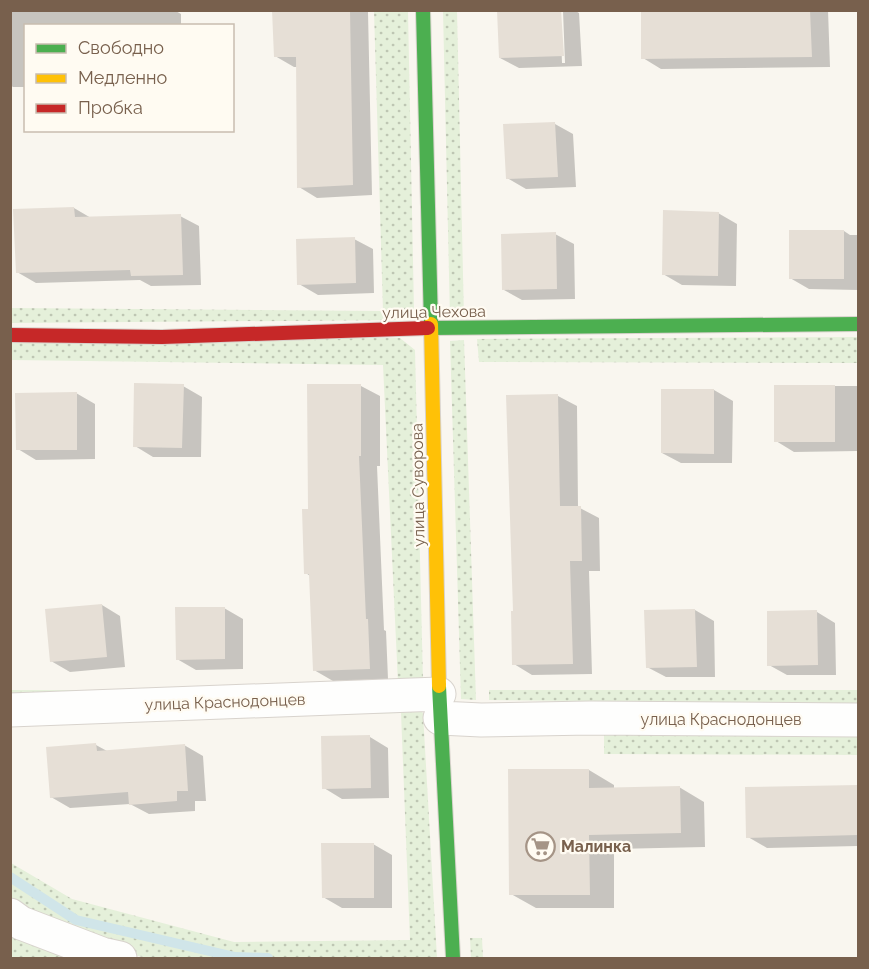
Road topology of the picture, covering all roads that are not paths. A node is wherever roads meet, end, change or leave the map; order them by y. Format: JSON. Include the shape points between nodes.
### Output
{"nodes":[{"id":1,"x":423,"y":10,"type":"edge"},
{"id":2,"x":858,"y":324,"type":"edge"},
{"id":3,"x":431,"y":328,"type":"junction"},
{"id":4,"x":10,"y":335,"type":"edge"},
{"id":5,"x":440,"y":706,"type":"junction"},
{"id":6,"x":10,"y":710,"type":"edge"},
{"id":7,"x":858,"y":720,"type":"edge"},
{"id":8,"x":10,"y":915,"type":"edge"},
{"id":9,"x":120,"y":958,"type":"edge"},
{"id":10,"x":453,"y":958,"type":"edge"}],
"edges":[{"from":1,"to":3,"type":"main road","name":"улица Суворова"},
{"from":2,"to":3,"type":"main road","name":"улица Чехова"},
{"from":3,"to":4,"type":"main road","name":"улица Чехова","via":[[162,337]]},
{"from":3,"to":5,"type":"main road","name":"улица Суворова"},
{"from":5,"to":6,"type":"street","name":"улица Краснодонцев"},
{"from":5,"to":7,"type":"street","name":"улица Краснодонцев","via":[[481,720]]},
{"from":5,"to":10,"type":"main road","name":"улица Суворова"},
{"from":8,"to":9,"type":"street","via":[[32,927]]}]}
